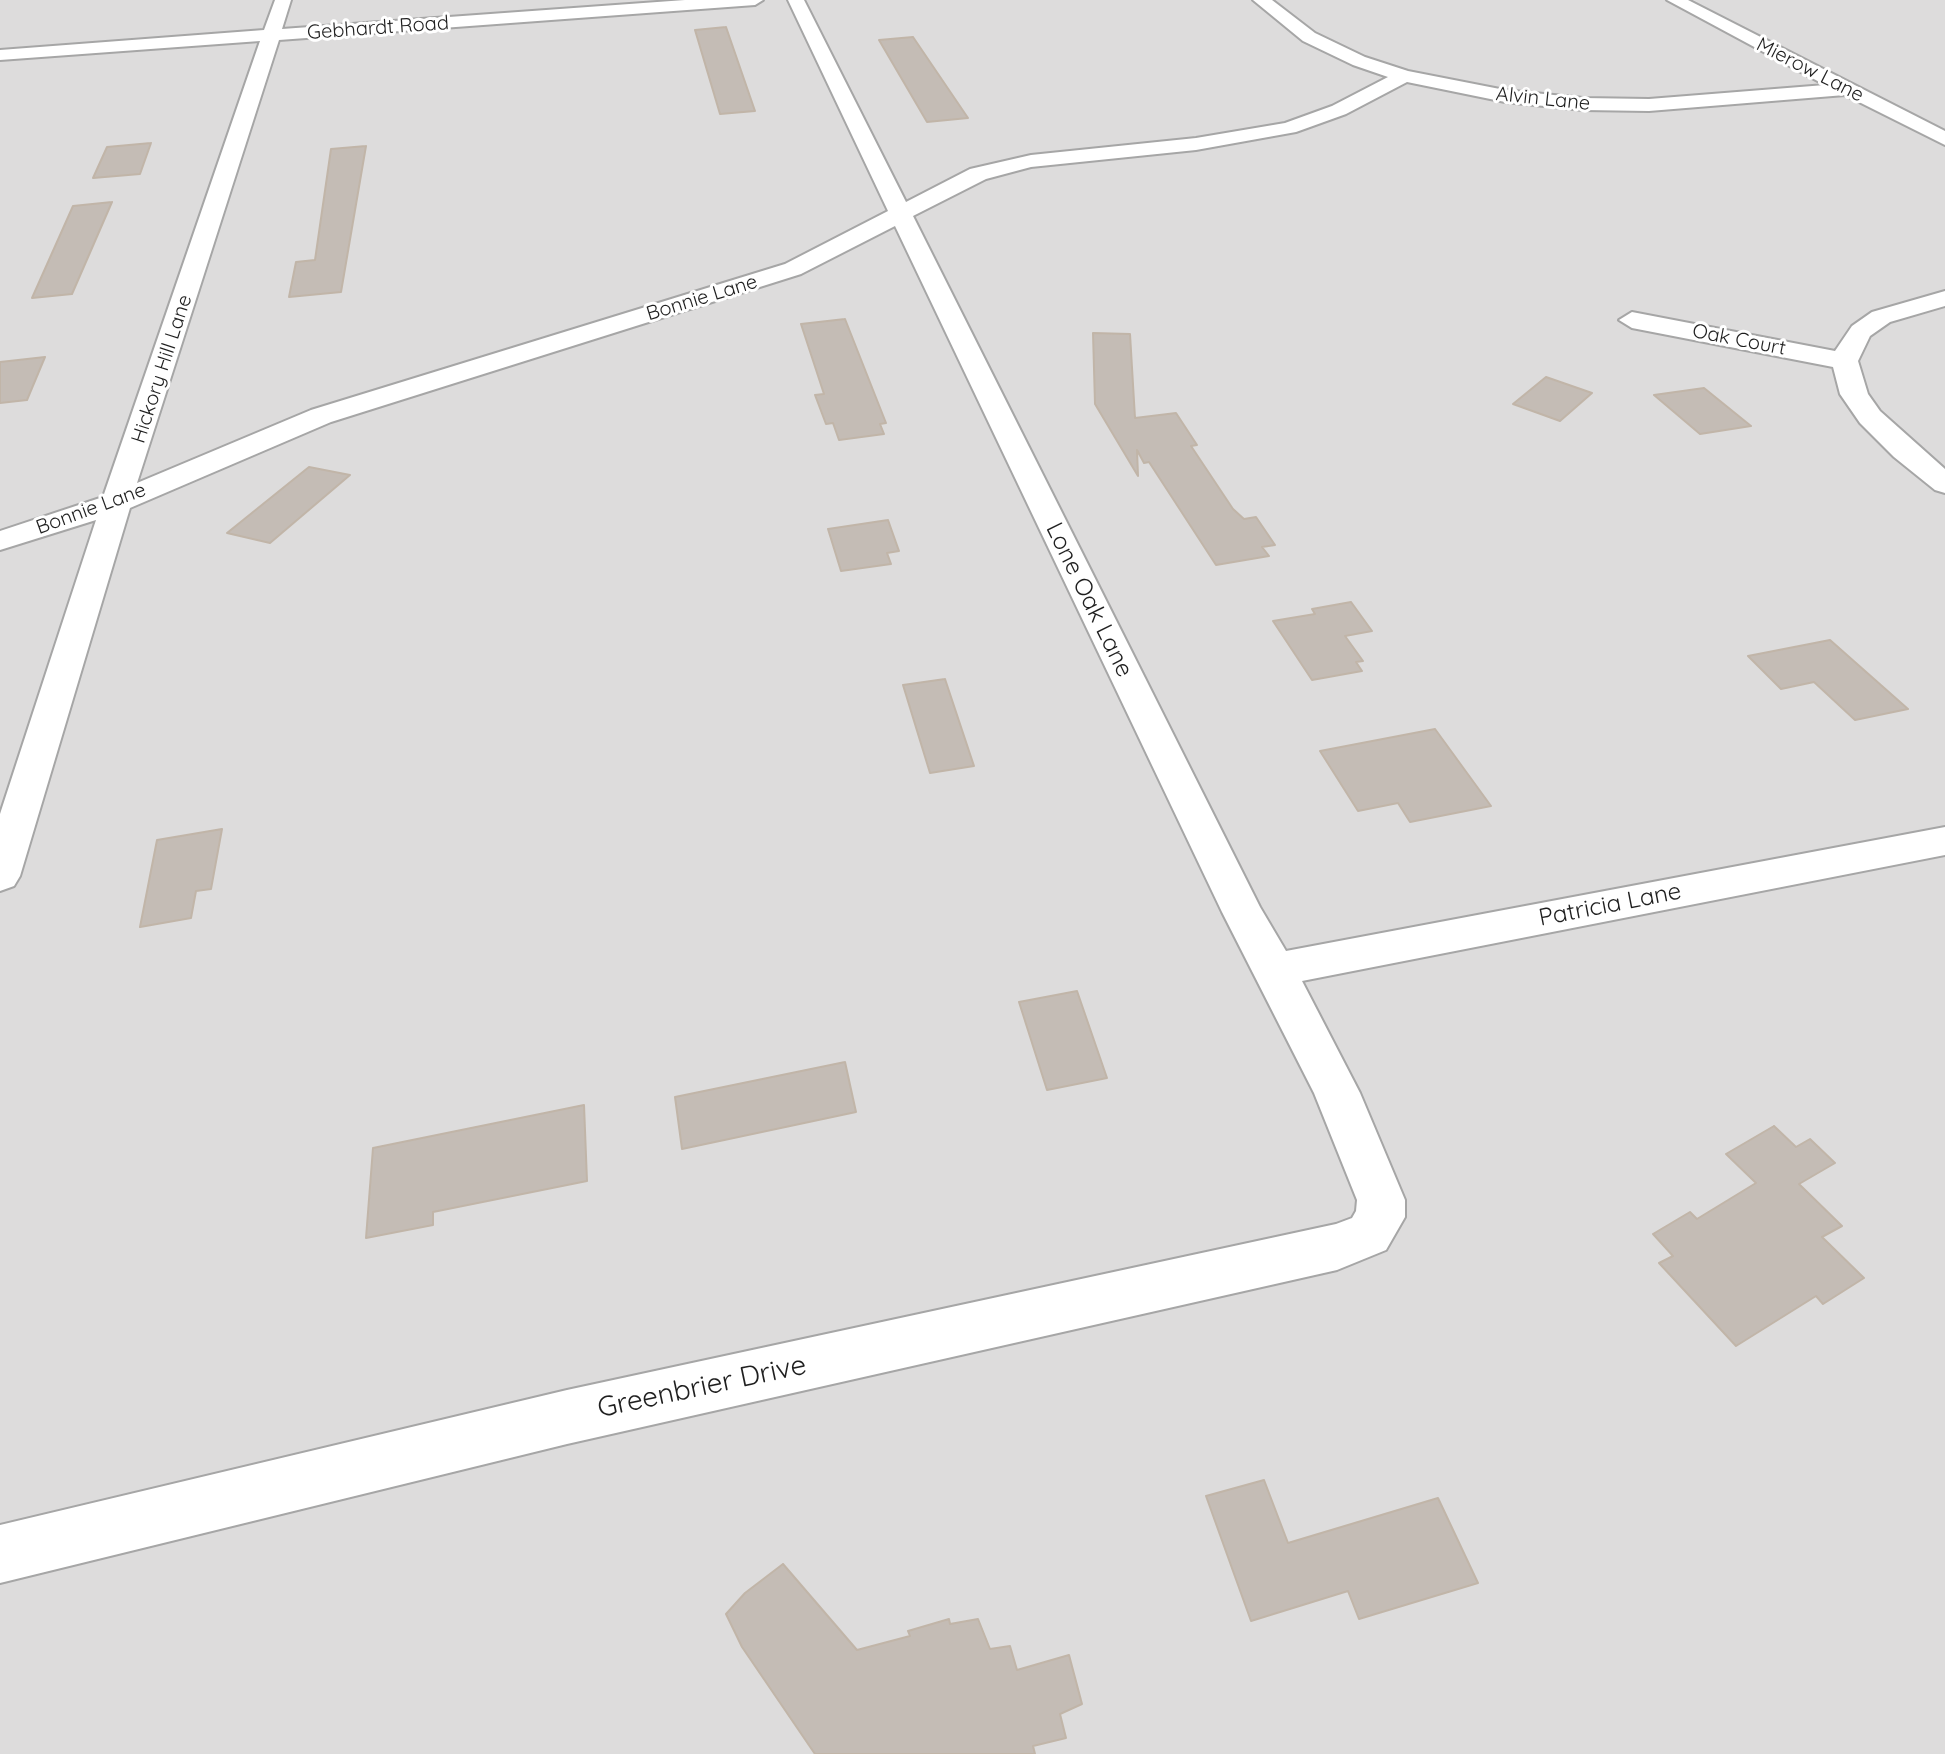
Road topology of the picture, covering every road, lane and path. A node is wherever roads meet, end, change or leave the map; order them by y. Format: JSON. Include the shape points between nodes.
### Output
{"nodes":[{"id":1,"x":283,"y":0,"type":"edge"},
{"id":2,"x":755,"y":0,"type":"edge"},
{"id":3,"x":796,"y":0,"type":"edge"},
{"id":4,"x":1261,"y":0,"type":"edge"},
{"id":5,"x":1675,"y":0,"type":"edge"},
{"id":6,"x":269,"y":36,"type":"junction"},
{"id":7,"x":0,"y":55,"type":"edge"},
{"id":8,"x":1404,"y":76,"type":"junction"},
{"id":9,"x":1846,"y":89,"type":"junction"},
{"id":10,"x":1945,"y":139,"type":"edge"},
{"id":11,"x":899,"y":215,"type":"junction"},
{"id":12,"x":1945,"y":298,"type":"edge"},
{"id":13,"x":1632,"y":320,"type":"dead end"},
{"id":14,"x":1845,"y":361,"type":"junction"},
{"id":15,"x":1945,"y":484,"type":"edge"},
{"id":16,"x":116,"y":503,"type":"junction"},
{"id":17,"x":0,"y":541,"type":"edge"},
{"id":18,"x":1945,"y":841,"type":"edge"},
{"id":19,"x":0,"y":876,"type":"edge"},
{"id":20,"x":1275,"y":970,"type":"junction"},
{"id":21,"x":1381,"y":1200,"type":"joint"},
{"id":22,"x":0,"y":1554,"type":"edge"}],
"edges":[{"from":1,"to":6,"type":"street","name":"Hickory Hill Lane"},
{"from":2,"to":6,"type":"street","name":"Gebhardt Road"},
{"from":3,"to":11,"type":"street","name":"Lone Oak Lane"},
{"from":4,"to":8,"type":"street","name":"Alvin Lane","via":[[1324,46]]},
{"from":5,"to":9,"type":"street","name":"Mierow Lane"},
{"from":6,"to":7,"type":"street","name":"Gebhardt Road"},
{"from":6,"to":16,"type":"street","name":"Hickory Hill Lane"},
{"from":8,"to":9,"type":"street","name":"Alvin Lane","via":[[1505,96],[1614,105]]},
{"from":8,"to":11,"type":"street","name":"Bonnie Lane","via":[[1339,110],[1289,128],[1004,167],[951,186]]},
{"from":9,"to":10,"type":"street","name":"Mierow Lane"},
{"from":11,"to":16,"type":"street","name":"Bonnie Lane","via":[[793,269],[321,416]]},
{"from":11,"to":20,"type":"street","name":"Lone Oak Lane"},
{"from":12,"to":14,"type":"street","via":[[1881,317],[1861,331]]},
{"from":13,"to":14,"type":"street","name":"Oak Court"},
{"from":14,"to":15,"type":"street","via":[[1854,394],[1870,417]]},
{"from":16,"to":17,"type":"street","name":"Bonnie Lane"},
{"from":16,"to":19,"type":"street","name":"Hickory Hill Lane"},
{"from":18,"to":20,"type":"street","name":"Patricia Lane"},
{"from":20,"to":21,"type":"street","name":"Lone Oak Lane","via":[[1337,1093]]},
{"from":21,"to":22,"type":"street","name":"Greenbrier Drive","via":[[1380,1217],[1369,1234],[1337,1247],[567,1417]]}]}
